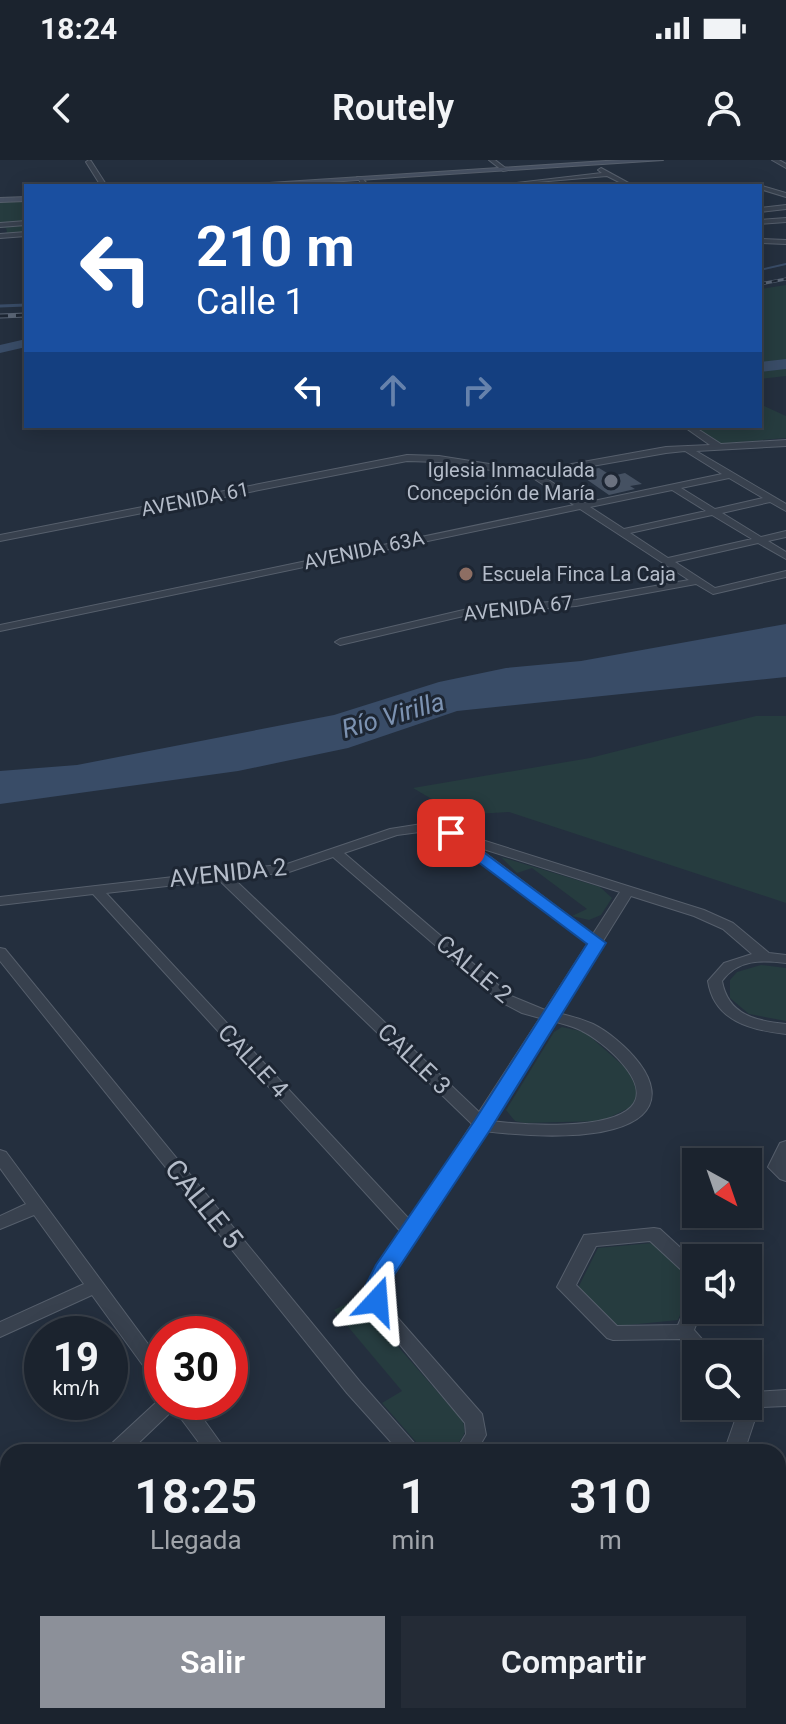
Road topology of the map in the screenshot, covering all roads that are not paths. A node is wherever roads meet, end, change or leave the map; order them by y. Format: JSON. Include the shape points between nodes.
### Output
{"nodes":[{"id":1,"x":492,"y":160,"type":"edge"},
{"id":2,"x":659,"y":160,"type":"edge"},
{"id":3,"x":671,"y":160,"type":"edge"},
{"id":4,"x":775,"y":160,"type":"edge"},
{"id":5,"x":89,"y":162,"type":"dead end"},
{"id":6,"x":591,"y":165,"type":"junction"},
{"id":7,"x":786,"y":166,"type":"edge"},
{"id":8,"x":505,"y":170,"type":"junction"},
{"id":9,"x":605,"y":172,"type":"junction"},
{"id":10,"x":359,"y":178,"type":"junction"},
{"id":11,"x":103,"y":184,"type":"edge"},
{"id":12,"x":262,"y":184,"type":"edge"},
{"id":13,"x":271,"y":184,"type":"edge"},
{"id":14,"x":364,"y":184,"type":"edge"},
{"id":15,"x":509,"y":184,"type":"edge"},
{"id":16,"x":627,"y":184,"type":"edge"},
{"id":17,"x":633,"y":184,"type":"edge"},
{"id":18,"x":774,"y":185,"type":"dead end"},
{"id":19,"x":762,"y":187,"type":"edge"},
{"id":20,"x":762,"y":188,"type":"edge"},
{"id":21,"x":786,"y":195,"type":"edge"},
{"id":22,"x":24,"y":199,"type":"edge"},
{"id":23,"x":764,"y":199,"type":"dead end"},
{"id":24,"x":0,"y":200,"type":"edge"},
{"id":25,"x":786,"y":207,"type":"edge"},
{"id":26,"x":762,"y":210,"type":"edge"},
{"id":27,"x":786,"y":220,"type":"edge"},
{"id":28,"x":762,"y":222,"type":"edge"},
{"id":29,"x":24,"y":223,"type":"edge"},
{"id":30,"x":0,"y":225,"type":"edge"},
{"id":31,"x":24,"y":234,"type":"edge"},
{"id":32,"x":0,"y":236,"type":"edge"},
{"id":33,"x":762,"y":241,"type":"edge"},
{"id":34,"x":786,"y":242,"type":"edge"},
{"id":35,"x":690,"y":428,"type":"edge"},
{"id":36,"x":786,"y":443,"type":"edge"},
{"id":37,"x":721,"y":448,"type":"junction"},
{"id":38,"x":686,"y":449,"type":"junction"},
{"id":39,"x":533,"y":474,"type":"junction"},
{"id":40,"x":729,"y":475,"type":"junction"},
{"id":41,"x":672,"y":486,"type":"junction"},
{"id":42,"x":771,"y":499,"type":"junction"},
{"id":43,"x":580,"y":505,"type":"junction"},
{"id":44,"x":786,"y":508,"type":"edge"},
{"id":45,"x":713,"y":511,"type":"junction"},
{"id":46,"x":623,"y":532,"type":"junction"},
{"id":47,"x":786,"y":534,"type":"edge"},
{"id":48,"x":0,"y":538,"type":"edge"},
{"id":49,"x":759,"y":539,"type":"junction"},
{"id":50,"x":786,"y":556,"type":"edge"},
{"id":51,"x":666,"y":561,"type":"junction"},
{"id":52,"x":786,"y":574,"type":"edge"},
{"id":53,"x":697,"y":581,"type":"junction"},
{"id":54,"x":0,"y":628,"type":"edge"},
{"id":55,"x":340,"y":642,"type":"dead end"},
{"id":56,"x":451,"y":833,"type":"junction"},
{"id":57,"x":336,"y":853,"type":"junction"},
{"id":58,"x":222,"y":875,"type":"junction"},
{"id":59,"x":95,"y":889,"type":"junction"},
{"id":60,"x":628,"y":890,"type":"junction"},
{"id":61,"x":0,"y":901,"type":"edge"},
{"id":62,"x":597,"y":943,"type":"junction"},
{"id":63,"x":0,"y":952,"type":"edge"},
{"id":64,"x":765,"y":957,"type":"junction"},
{"id":65,"x":786,"y":959,"type":"edge"},
{"id":66,"x":551,"y":1015,"type":"junction"},
{"id":67,"x":786,"y":1029,"type":"edge"},
{"id":68,"x":483,"y":1125,"type":"junction"},
{"id":69,"x":786,"y":1147,"type":"edge"},
{"id":70,"x":0,"y":1156,"type":"edge"},
{"id":71,"x":786,"y":1175,"type":"edge"},
{"id":72,"x":36,"y":1207,"type":"junction"},
{"id":73,"x":0,"y":1223,"type":"edge"},
{"id":74,"x":412,"y":1233,"type":"junction"},
{"id":75,"x":682,"y":1260,"type":"edge"},
{"id":76,"x":93,"y":1287,"type":"junction"},
{"id":77,"x":687,"y":1324,"type":"edge"},
{"id":78,"x":0,"y":1330,"type":"edge"},
{"id":79,"x":684,"y":1332,"type":"junction"},
{"id":80,"x":692,"y":1340,"type":"edge"},
{"id":81,"x":144,"y":1354,"type":"edge"},
{"id":82,"x":762,"y":1398,"type":"edge"},
{"id":83,"x":786,"y":1398,"type":"edge"},
{"id":84,"x":151,"y":1420,"type":"edge"},
{"id":85,"x":193,"y":1420,"type":"edge"},
{"id":86,"x":743,"y":1420,"type":"edge"},
{"id":87,"x":127,"y":1444,"type":"edge"},
{"id":88,"x":211,"y":1444,"type":"edge"},
{"id":89,"x":405,"y":1444,"type":"edge"},
{"id":90,"x":470,"y":1444,"type":"edge"},
{"id":91,"x":736,"y":1444,"type":"edge"}],
"edges":[{"from":1,"to":8,"type":"street"},
{"from":2,"to":6,"type":"main road"},
{"from":3,"to":6,"type":"main road"},
{"from":4,"to":7,"type":"street"},
{"from":5,"to":11,"type":"street"},
{"from":6,"to":8,"type":"main road"},
{"from":6,"to":9,"type":"street"},
{"from":8,"to":10,"type":"main road"},
{"from":9,"to":15,"type":"street"},
{"from":9,"to":16,"type":"street"},
{"from":9,"to":17,"type":"street"},
{"from":10,"to":12,"type":"main road"},
{"from":10,"to":13,"type":"main road"},
{"from":10,"to":14,"type":"street"},
{"from":18,"to":19,"type":"street"},
{"from":20,"to":21,"type":"street"},
{"from":21,"to":23,"type":"street"},
{"from":22,"to":24,"type":"main road"},
{"from":25,"to":26,"type":"street"},
{"from":27,"to":28,"type":"street"},
{"from":29,"to":30,"type":"street"},
{"from":31,"to":32,"type":"street"},
{"from":33,"to":34,"type":"street"},
{"from":35,"to":37,"type":"street"},
{"from":36,"to":37,"type":"street"},
{"from":37,"to":38,"type":"street"},
{"from":38,"to":39,"type":"street"},
{"from":38,"to":40,"type":"street"},
{"from":39,"to":43,"type":"street"},
{"from":39,"to":48,"type":"street","name":"AVENIDA 61","via":[[439,459],[389,461]]},
{"from":40,"to":41,"type":"street","name":"AVENIDA 63A"},
{"from":40,"to":42,"type":"street"},
{"from":41,"to":43,"type":"street","name":"AVENIDA 63A"},
{"from":41,"to":45,"type":"street"},
{"from":42,"to":44,"type":"street"},
{"from":42,"to":45,"type":"street"},
{"from":43,"to":46,"type":"street"},
{"from":43,"to":54,"type":"street","name":"AVENIDA 63A"},
{"from":45,"to":46,"type":"street"},
{"from":45,"to":49,"type":"street"},
{"from":46,"to":51,"type":"street"},
{"from":47,"to":49,"type":"street"},
{"from":49,"to":50,"type":"street"},
{"from":49,"to":51,"type":"street"},
{"from":51,"to":53,"type":"street"},
{"from":52,"to":53,"type":"street","via":[[713,591]]},
{"from":53,"to":55,"type":"street","name":"AVENIDA 67","via":[[576,603],[472,611]]},
{"from":56,"to":57,"type":"street","name":"AVENIDA 2","via":[[413,828]]},
{"from":56,"to":60,"type":"street","name":"AVENIDA 2"},
{"from":56,"to":62,"type":"street"},
{"from":57,"to":58,"type":"street","name":"AVENIDA 2","via":[[289,868]]},
{"from":57,"to":66,"type":"street","name":"CALLE 2","via":[[506,999]]},
{"from":58,"to":59,"type":"street","name":"AVENIDA 2"},
{"from":58,"to":68,"type":"street","name":"CALLE 3"},
{"from":59,"to":61,"type":"street","name":"AVENIDA 2"},
{"from":59,"to":74,"type":"street","name":"CALLE 4"},
{"from":60,"to":62,"type":"street"},
{"from":60,"to":64,"type":"street","name":"AVENIDA 2","via":[[728,926]]},
{"from":62,"to":66,"type":"street"},
{"from":63,"to":89,"type":"street","name":"CALLE 5"},
{"from":64,"to":65,"type":"street"},
{"from":64,"to":67,"type":"street","via":[[747,958],[721,971],[716,993],[722,1004],[749,1023]]},
{"from":66,"to":68,"type":"street"},
{"from":66,"to":68,"type":"street","name":"CALLE 2","via":[[597,1033],[634,1064],[646,1083],[644,1099],[620,1121],[599,1126],[539,1130]]},
{"from":68,"to":74,"type":"street"},
{"from":69,"to":71,"type":"street","via":[[776,1167]]},
{"from":70,"to":72,"type":"street"},
{"from":72,"to":73,"type":"street"},
{"from":72,"to":76,"type":"street"},
{"from":74,"to":90,"type":"street","via":[[384,1272],[377,1301],[475,1420]]},
{"from":75,"to":79,"type":"street","via":[[654,1234],[590,1240],[566,1287],[613,1333]]},
{"from":76,"to":78,"type":"street"},
{"from":76,"to":81,"type":"street"},
{"from":77,"to":79,"type":"street"},
{"from":79,"to":80,"type":"street"},
{"from":82,"to":83,"type":"street"},
{"from":84,"to":87,"type":"street"},
{"from":85,"to":88,"type":"street"},
{"from":86,"to":91,"type":"street"}]}
